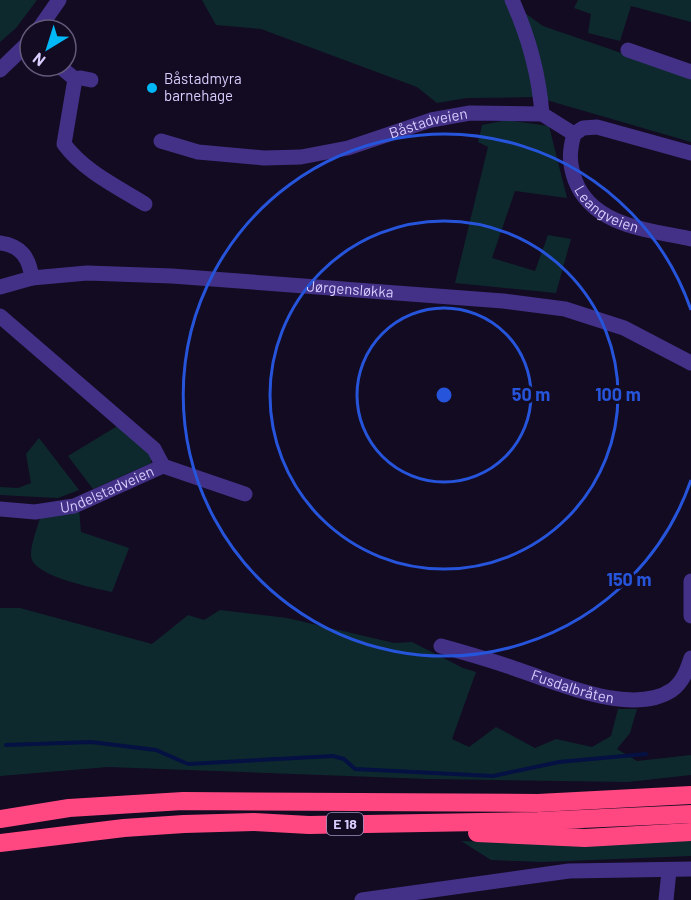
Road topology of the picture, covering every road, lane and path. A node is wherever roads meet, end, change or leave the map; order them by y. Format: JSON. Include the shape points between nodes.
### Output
{"nodes":[{"id":1,"x":59,"y":0,"type":"edge"},
{"id":2,"x":512,"y":0,"type":"edge"},
{"id":3,"x":46,"y":18,"type":"edge"},
{"id":4,"x":628,"y":51,"type":"dead end"},
{"id":5,"x":18,"y":53,"type":"edge"},
{"id":6,"x":0,"y":70,"type":"edge"},
{"id":7,"x":691,"y":72,"type":"edge"},
{"id":8,"x":75,"y":79,"type":"joint"},
{"id":9,"x":91,"y":80,"type":"dead end"},
{"id":10,"x":542,"y":114,"type":"junction"},
{"id":11,"x":574,"y":134,"type":"junction"},
{"id":12,"x":161,"y":141,"type":"dead end"},
{"id":13,"x":691,"y":153,"type":"edge"},
{"id":14,"x":145,"y":204,"type":"dead end"},
{"id":15,"x":691,"y":239,"type":"edge"},
{"id":16,"x":0,"y":243,"type":"edge"},
{"id":17,"x":32,"y":278,"type":"junction"},
{"id":18,"x":0,"y":287,"type":"edge"},
{"id":19,"x":0,"y":316,"type":"edge"},
{"id":20,"x":691,"y":363,"type":"edge"},
{"id":21,"x":163,"y":466,"type":"junction"},
{"id":22,"x":245,"y":494,"type":"dead end"},
{"id":23,"x":0,"y":509,"type":"edge"},
{"id":24,"x":691,"y":581,"type":"edge"},
{"id":25,"x":691,"y":616,"type":"edge"},
{"id":26,"x":441,"y":646,"type":"dead end"},
{"id":27,"x":691,"y":658,"type":"edge"},
{"id":28,"x":691,"y":795,"type":"edge"},
{"id":29,"x":691,"y":814,"type":"edge"},
{"id":30,"x":0,"y":819,"type":"edge"},
{"id":31,"x":309,"y":825,"type":"junction"},
{"id":32,"x":691,"y":832,"type":"edge"},
{"id":33,"x":0,"y":843,"type":"edge"},
{"id":34,"x":691,"y":869,"type":"edge"},
{"id":35,"x":669,"y":871,"type":"junction"},
{"id":36,"x":400,"y":897,"type":"edge"},
{"id":37,"x":362,"y":900,"type":"edge"},
{"id":38,"x":666,"y":900,"type":"edge"}],
"edges":[{"from":1,"to":3,"type":"street"},
{"from":2,"to":10,"type":"street","via":[[535,72]]},
{"from":4,"to":7,"type":"street"},
{"from":5,"to":6,"type":"street"},
{"from":8,"to":9,"type":"street"},
{"from":8,"to":14,"type":"street","via":[[64,144],[82,164]]},
{"from":10,"to":11,"type":"street"},
{"from":10,"to":12,"type":"street","name":"Båstadveien","via":[[470,112],[301,158],[198,152]]},
{"from":11,"to":13,"type":"street","via":[[583,128],[597,127]]},
{"from":11,"to":15,"type":"street","name":"Leangveien","via":[[570,166],[588,203],[618,222]]},
{"from":16,"to":17,"type":"street","via":[[26,255]]},
{"from":17,"to":18,"type":"street","name":"Jørgensløkka"},
{"from":17,"to":20,"type":"street","name":"Jørgensløkka","via":[[87,273],[172,276],[565,309],[624,328]]},
{"from":19,"to":21,"type":"street","via":[[154,449]]},
{"from":21,"to":22,"type":"street","name":"Undelstadveien"},
{"from":21,"to":23,"type":"street","name":"Undelstadveien","via":[[74,506],[35,512]]},
{"from":24,"to":25,"type":"street"},
{"from":26,"to":27,"type":"street","name":"Fusdalbråten","via":[[577,690],[622,699],[639,699],[672,690],[682,680]]},
{"from":28,"to":30,"type":"highway","number":"E 18","via":[[538,803],[183,801],[69,808]]},
{"from":29,"to":31,"type":"highway","number":"E 18"},
{"from":31,"to":32,"type":"highway","number":"E 18","via":[[585,838]]},
{"from":31,"to":33,"type":"highway","number":"E 18","via":[[184,824]]},
{"from":34,"to":35,"type":"street"},
{"from":35,"to":36,"type":"street","via":[[569,872]]},
{"from":35,"to":38,"type":"street"},
{"from":36,"to":37,"type":"street"}]}
